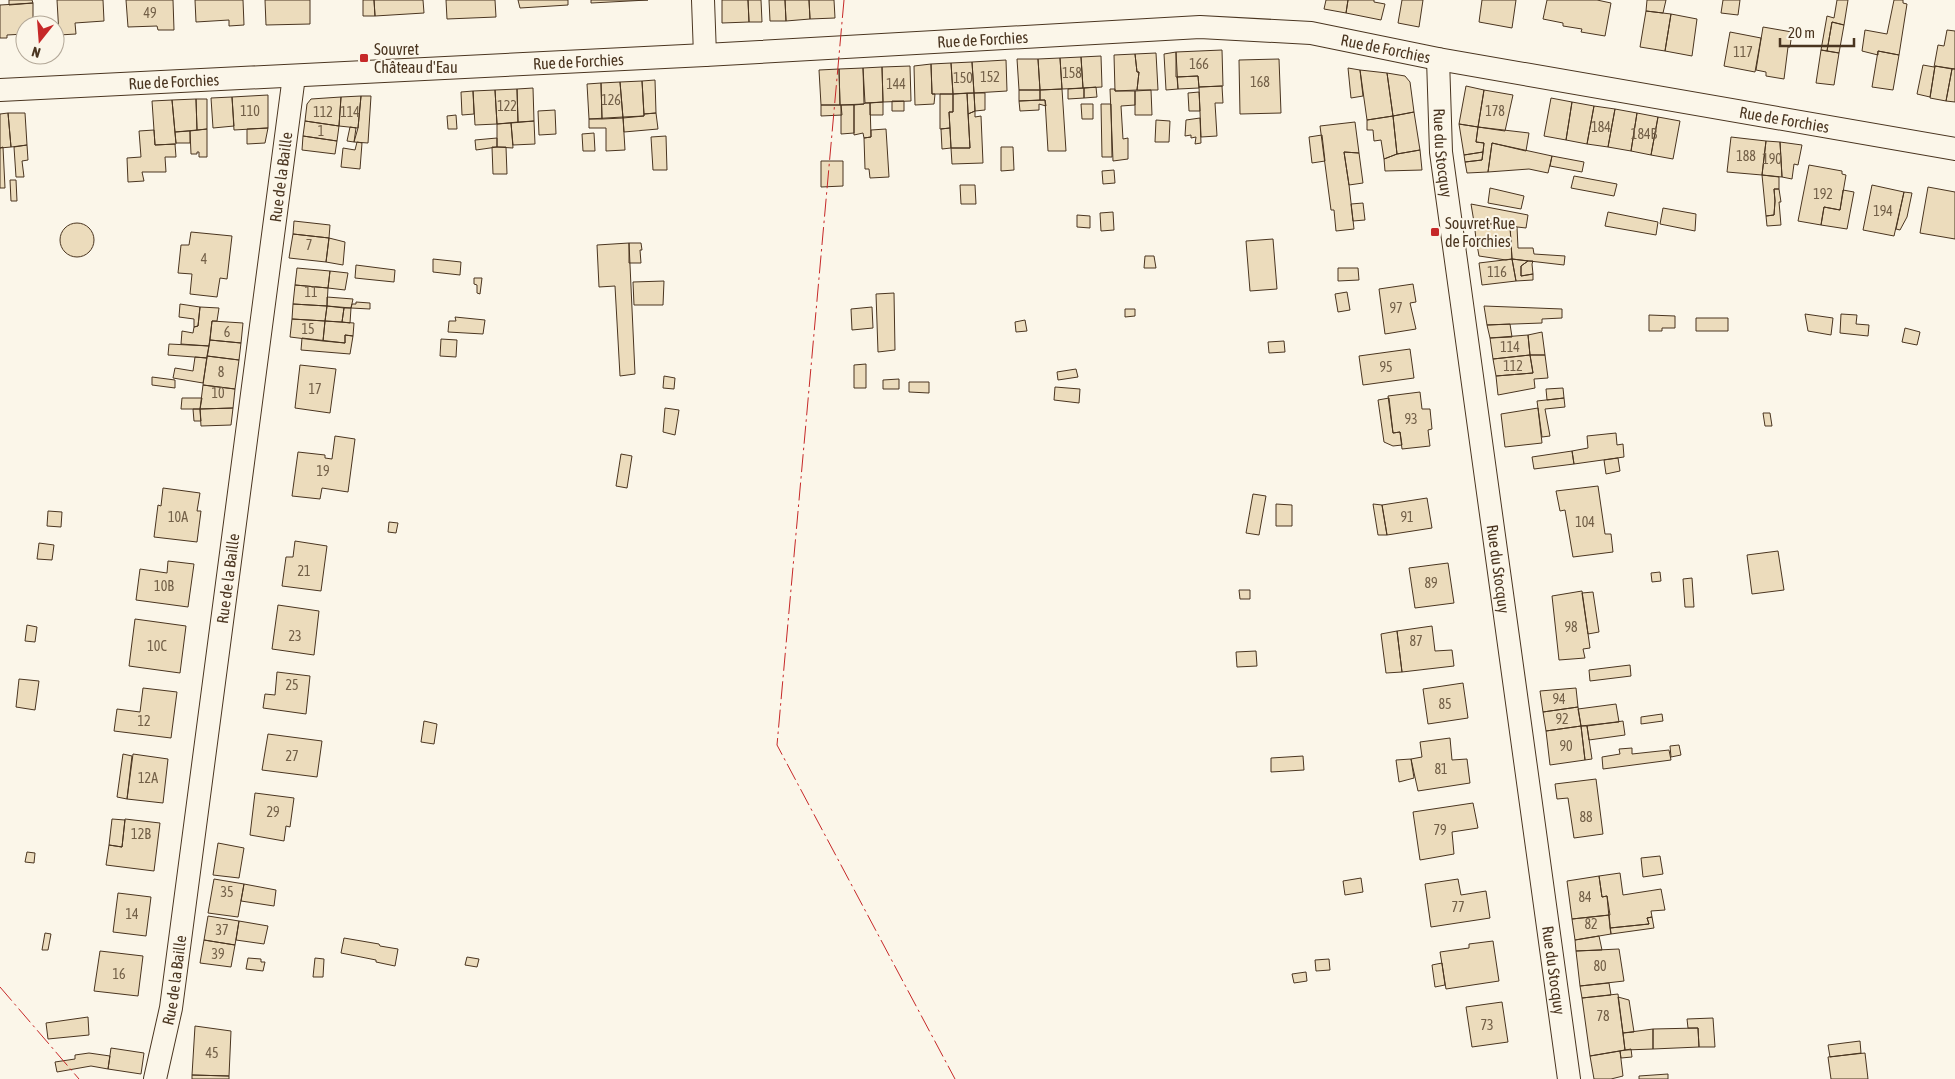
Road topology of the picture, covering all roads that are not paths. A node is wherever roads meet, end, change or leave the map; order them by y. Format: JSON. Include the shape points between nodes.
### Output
{"nodes":[{"id":1,"x":703,"y":0,"type":"edge"},
{"id":2,"x":705,"y":55,"type":"junction"},
{"id":3,"x":1438,"y":59,"type":"junction"},
{"id":4,"x":294,"y":76,"type":"junction"},
{"id":5,"x":0,"y":90,"type":"edge"},
{"id":6,"x":1955,"y":150,"type":"edge"},
{"id":7,"x":155,"y":1079,"type":"edge"},
{"id":8,"x":1569,"y":1079,"type":"edge"}],
"edges":[{"from":1,"to":2,"type":"street"},
{"from":2,"to":3,"type":"street","name":"Rue de Forchies","via":[[1200,27],[1311,33]]},
{"from":2,"to":4,"type":"street","name":"Rue de Forchies"},
{"from":3,"to":6,"type":"street","name":"Rue de Forchies"},
{"from":3,"to":8,"type":"street","name":"Rue du Stocquy","via":[[1441,152]]},
{"from":4,"to":5,"type":"street","name":"Rue de Forchies"},
{"from":4,"to":7,"type":"street","name":"Rue de la Baille","via":[[173,998]]}]}
